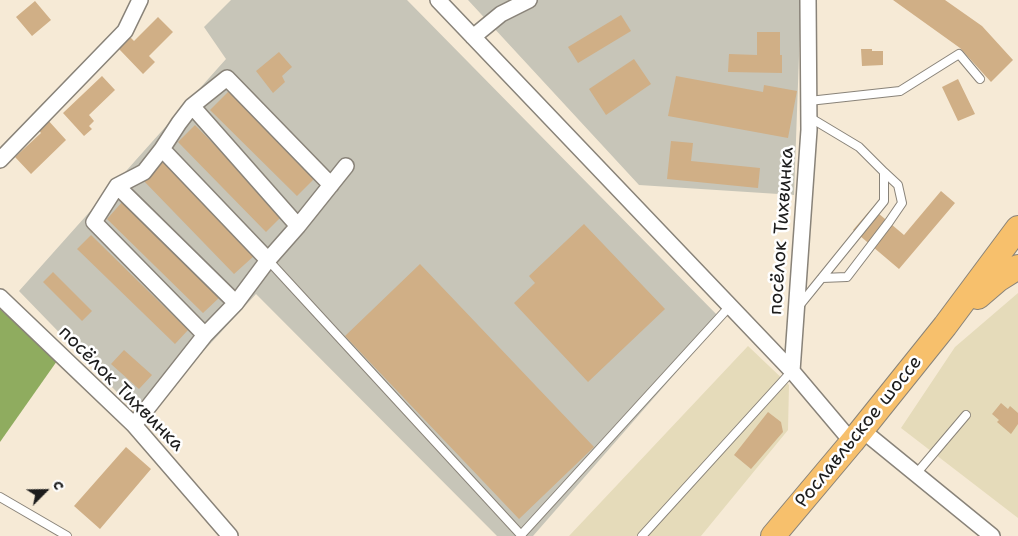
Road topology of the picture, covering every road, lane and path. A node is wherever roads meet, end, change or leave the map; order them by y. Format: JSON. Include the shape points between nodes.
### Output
{"nodes":[{"id":1,"x":140,"y":0,"type":"edge"},
{"id":2,"x":438,"y":0,"type":"edge"},
{"id":3,"x":529,"y":0,"type":"edge"},
{"id":4,"x":808,"y":0,"type":"edge"},
{"id":5,"x":473,"y":37,"type":"junction"},
{"id":6,"x":980,"y":79,"type":"dead end"},
{"id":7,"x":809,"y":101,"type":"junction"},
{"id":8,"x":192,"y":106,"type":"junction"},
{"id":9,"x":809,"y":117,"type":"junction"},
{"id":10,"x":162,"y":149,"type":"junction"},
{"id":11,"x":0,"y":160,"type":"edge"},
{"id":12,"x":346,"y":166,"type":"dead end"},
{"id":13,"x":884,"y":172,"type":"junction"},
{"id":14,"x":331,"y":185,"type":"junction"},
{"id":15,"x":117,"y":186,"type":"junction"},
{"id":16,"x":298,"y":226,"type":"junction"},
{"id":17,"x":1018,"y":228,"type":"edge"},
{"id":18,"x":268,"y":260,"type":"junction"},
{"id":19,"x":1018,"y":267,"type":"edge"},
{"id":20,"x":822,"y":278,"type":"junction"},
{"id":21,"x":0,"y":297,"type":"edge"},
{"id":22,"x":236,"y":303,"type":"junction"},
{"id":23,"x":730,"y":306,"type":"junction"},
{"id":24,"x":796,"y":310,"type":"junction"},
{"id":25,"x":945,"y":326,"type":"junction"},
{"id":26,"x":205,"y":334,"type":"junction"},
{"id":27,"x":792,"y":371,"type":"junction"},
{"id":28,"x":966,"y":415,"type":"dead end"},
{"id":29,"x":134,"y":425,"type":"junction"},
{"id":30,"x":857,"y":436,"type":"junction"},
{"id":31,"x":916,"y":474,"type":"junction"},
{"id":32,"x":0,"y":498,"type":"edge"},
{"id":33,"x":67,"y":536,"type":"edge"},
{"id":34,"x":230,"y":536,"type":"edge"},
{"id":35,"x":642,"y":536,"type":"edge"},
{"id":36,"x":773,"y":536,"type":"edge"},
{"id":37,"x":992,"y":536,"type":"edge"}],
"edges":[{"from":1,"to":11,"type":"street","via":[[125,31]]},
{"from":2,"to":5,"type":"street"},
{"from":3,"to":5,"type":"street","via":[[501,14]]},
{"from":4,"to":7,"type":"street","name":"посёлок Тихвинка"},
{"from":5,"to":23,"type":"street"},
{"from":6,"to":7,"type":"lane","via":[[959,54],[900,91]]},
{"from":7,"to":9,"type":"street","name":"посёлок Тихвинка"},
{"from":8,"to":10,"type":"street"},
{"from":8,"to":14,"type":"street","via":[[227,78]]},
{"from":8,"to":16,"type":"street"},
{"from":9,"to":13,"type":"lane","via":[[859,147]]},
{"from":9,"to":24,"type":"street","name":"посёлок Тихвинка"},
{"from":10,"to":15,"type":"street","via":[[144,172]]},
{"from":10,"to":18,"type":"street"},
{"from":12,"to":14,"type":"street"},
{"from":13,"to":20,"type":"lane","via":[[884,201]]},
{"from":13,"to":20,"type":"lane","via":[[898,185],[902,203],[847,277]]},
{"from":14,"to":16,"type":"street"},
{"from":15,"to":22,"type":"street"},
{"from":15,"to":26,"type":"street","via":[[94,222]]},
{"from":16,"to":18,"type":"street"},
{"from":17,"to":25,"type":"main road","name":"Рославльское шоссе"},
{"from":18,"to":22,"type":"street"},
{"from":18,"to":23,"type":"lane","via":[[521,535]]},
{"from":19,"to":25,"type":"main road","name":"Рославльское шоссе","via":[[999,279]]},
{"from":20,"to":24,"type":"lane"},
{"from":21,"to":29,"type":"street","name":"посёлок Тихвинка"},
{"from":22,"to":26,"type":"street"},
{"from":23,"to":27,"type":"street"},
{"from":24,"to":27,"type":"street","name":"посёлок Тихвинка"},
{"from":25,"to":30,"type":"main road","name":"Рославльское шоссе"},
{"from":26,"to":29,"type":"street"},
{"from":27,"to":30,"type":"street"},
{"from":27,"to":35,"type":"lane"},
{"from":28,"to":31,"type":"lane"},
{"from":29,"to":34,"type":"street","name":"посёлок Тихвинка"},
{"from":30,"to":31,"type":"street"},
{"from":30,"to":36,"type":"main road","name":"Рославльское шоссе"},
{"from":31,"to":37,"type":"street"},
{"from":32,"to":33,"type":"lane"}]}
